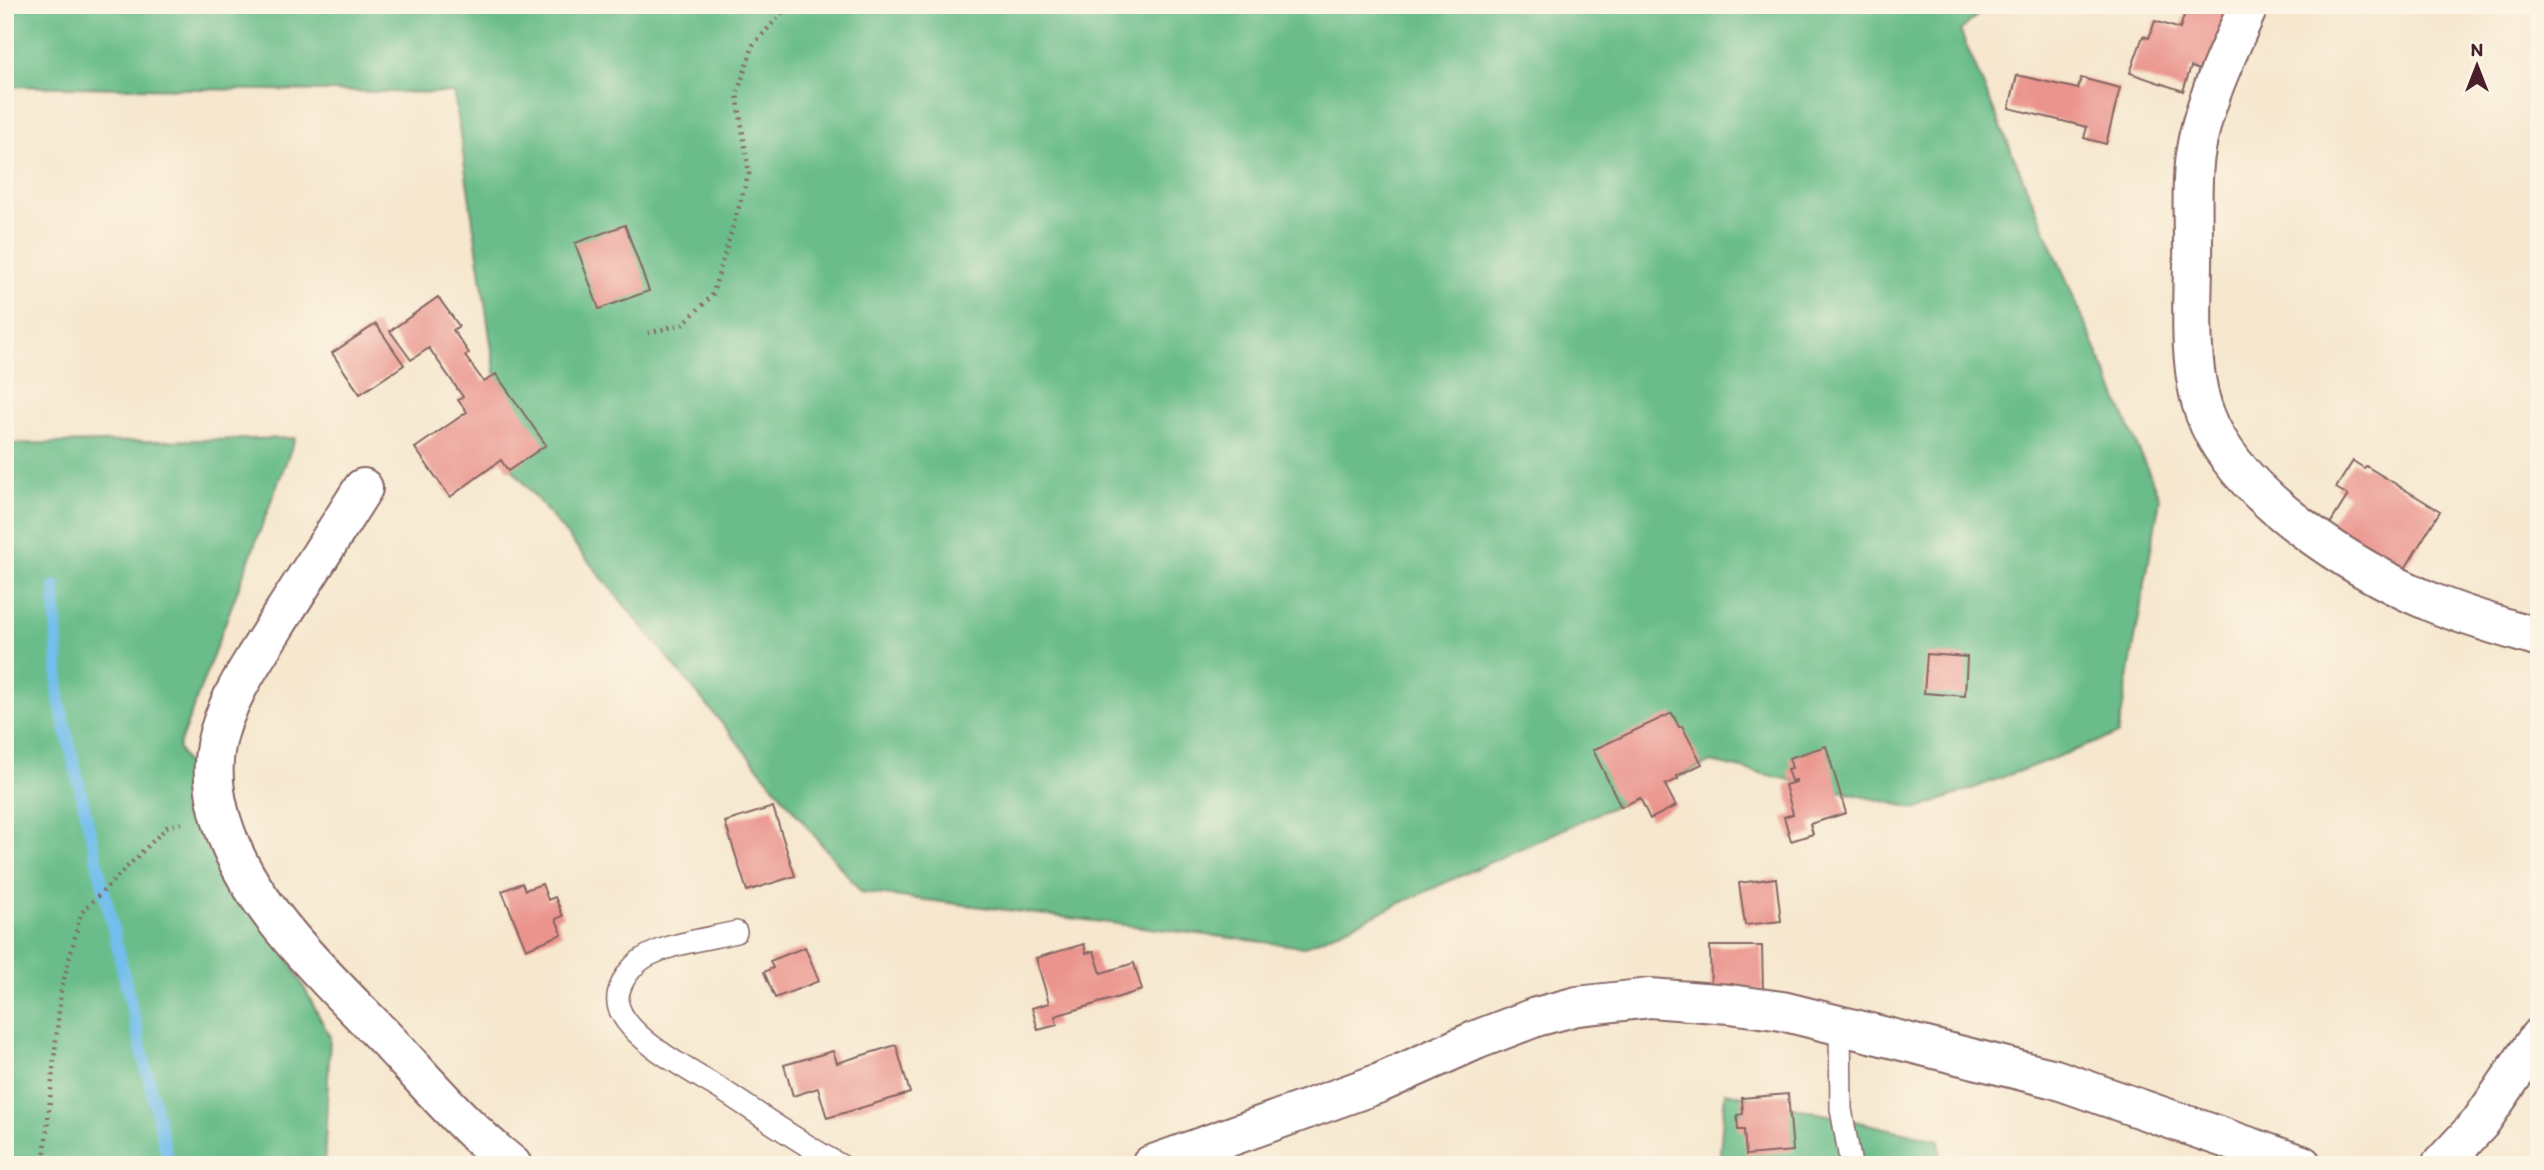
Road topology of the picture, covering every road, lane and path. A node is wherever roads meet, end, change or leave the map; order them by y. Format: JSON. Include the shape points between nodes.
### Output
{"nodes":[{"id":1,"x":789,"y":5,"type":"edge"},
{"id":2,"x":2249,"y":5,"type":"edge"},
{"id":3,"x":648,"y":333,"type":"dead end"},
{"id":4,"x":363,"y":488,"type":"dead end"},
{"id":5,"x":2539,"y":638,"type":"edge"},
{"id":6,"x":220,"y":814,"type":"junction"},
{"id":7,"x":736,"y":932,"type":"dead end"},
{"id":8,"x":1840,"y":1024,"type":"junction"},
{"id":9,"x":2539,"y":1037,"type":"edge"},
{"id":10,"x":39,"y":1165,"type":"edge"},
{"id":11,"x":512,"y":1165,"type":"edge"},
{"id":12,"x":840,"y":1165,"type":"edge"},
{"id":13,"x":1151,"y":1165,"type":"edge"},
{"id":14,"x":1850,"y":1165,"type":"edge"},
{"id":15,"x":2302,"y":1165,"type":"edge"},
{"id":16,"x":2441,"y":1165,"type":"edge"}],
"edges":[{"from":1,"to":3,"type":"path","via":[[753,45],[737,94],[749,173],[712,296],[683,324]]},
{"from":2,"to":5,"type":"street","via":[[2203,117],[2195,157],[2194,331],[2198,386],[2213,434],[2248,482],[2315,535],[2375,574],[2433,602]]},
{"from":4,"to":6,"type":"street","via":[[241,679],[224,715],[213,779]]},
{"from":6,"to":10,"type":"path","via":[[167,827],[81,913],[61,991],[44,1159]]},
{"from":6,"to":11,"type":"street","via":[[234,853],[268,908],[485,1144]]},
{"from":7,"to":12,"type":"lane","via":[[644,958],[622,983],[618,1005],[656,1049]]},
{"from":8,"to":13,"type":"street","via":[[1698,1000],[1650,998],[1577,1006],[1536,1017],[1380,1083]]},
{"from":8,"to":14,"type":"lane","via":[[1841,1109]]},
{"from":8,"to":15,"type":"street","via":[[2055,1079]]},
{"from":9,"to":16,"type":"street","via":[[2480,1123]]}]}
